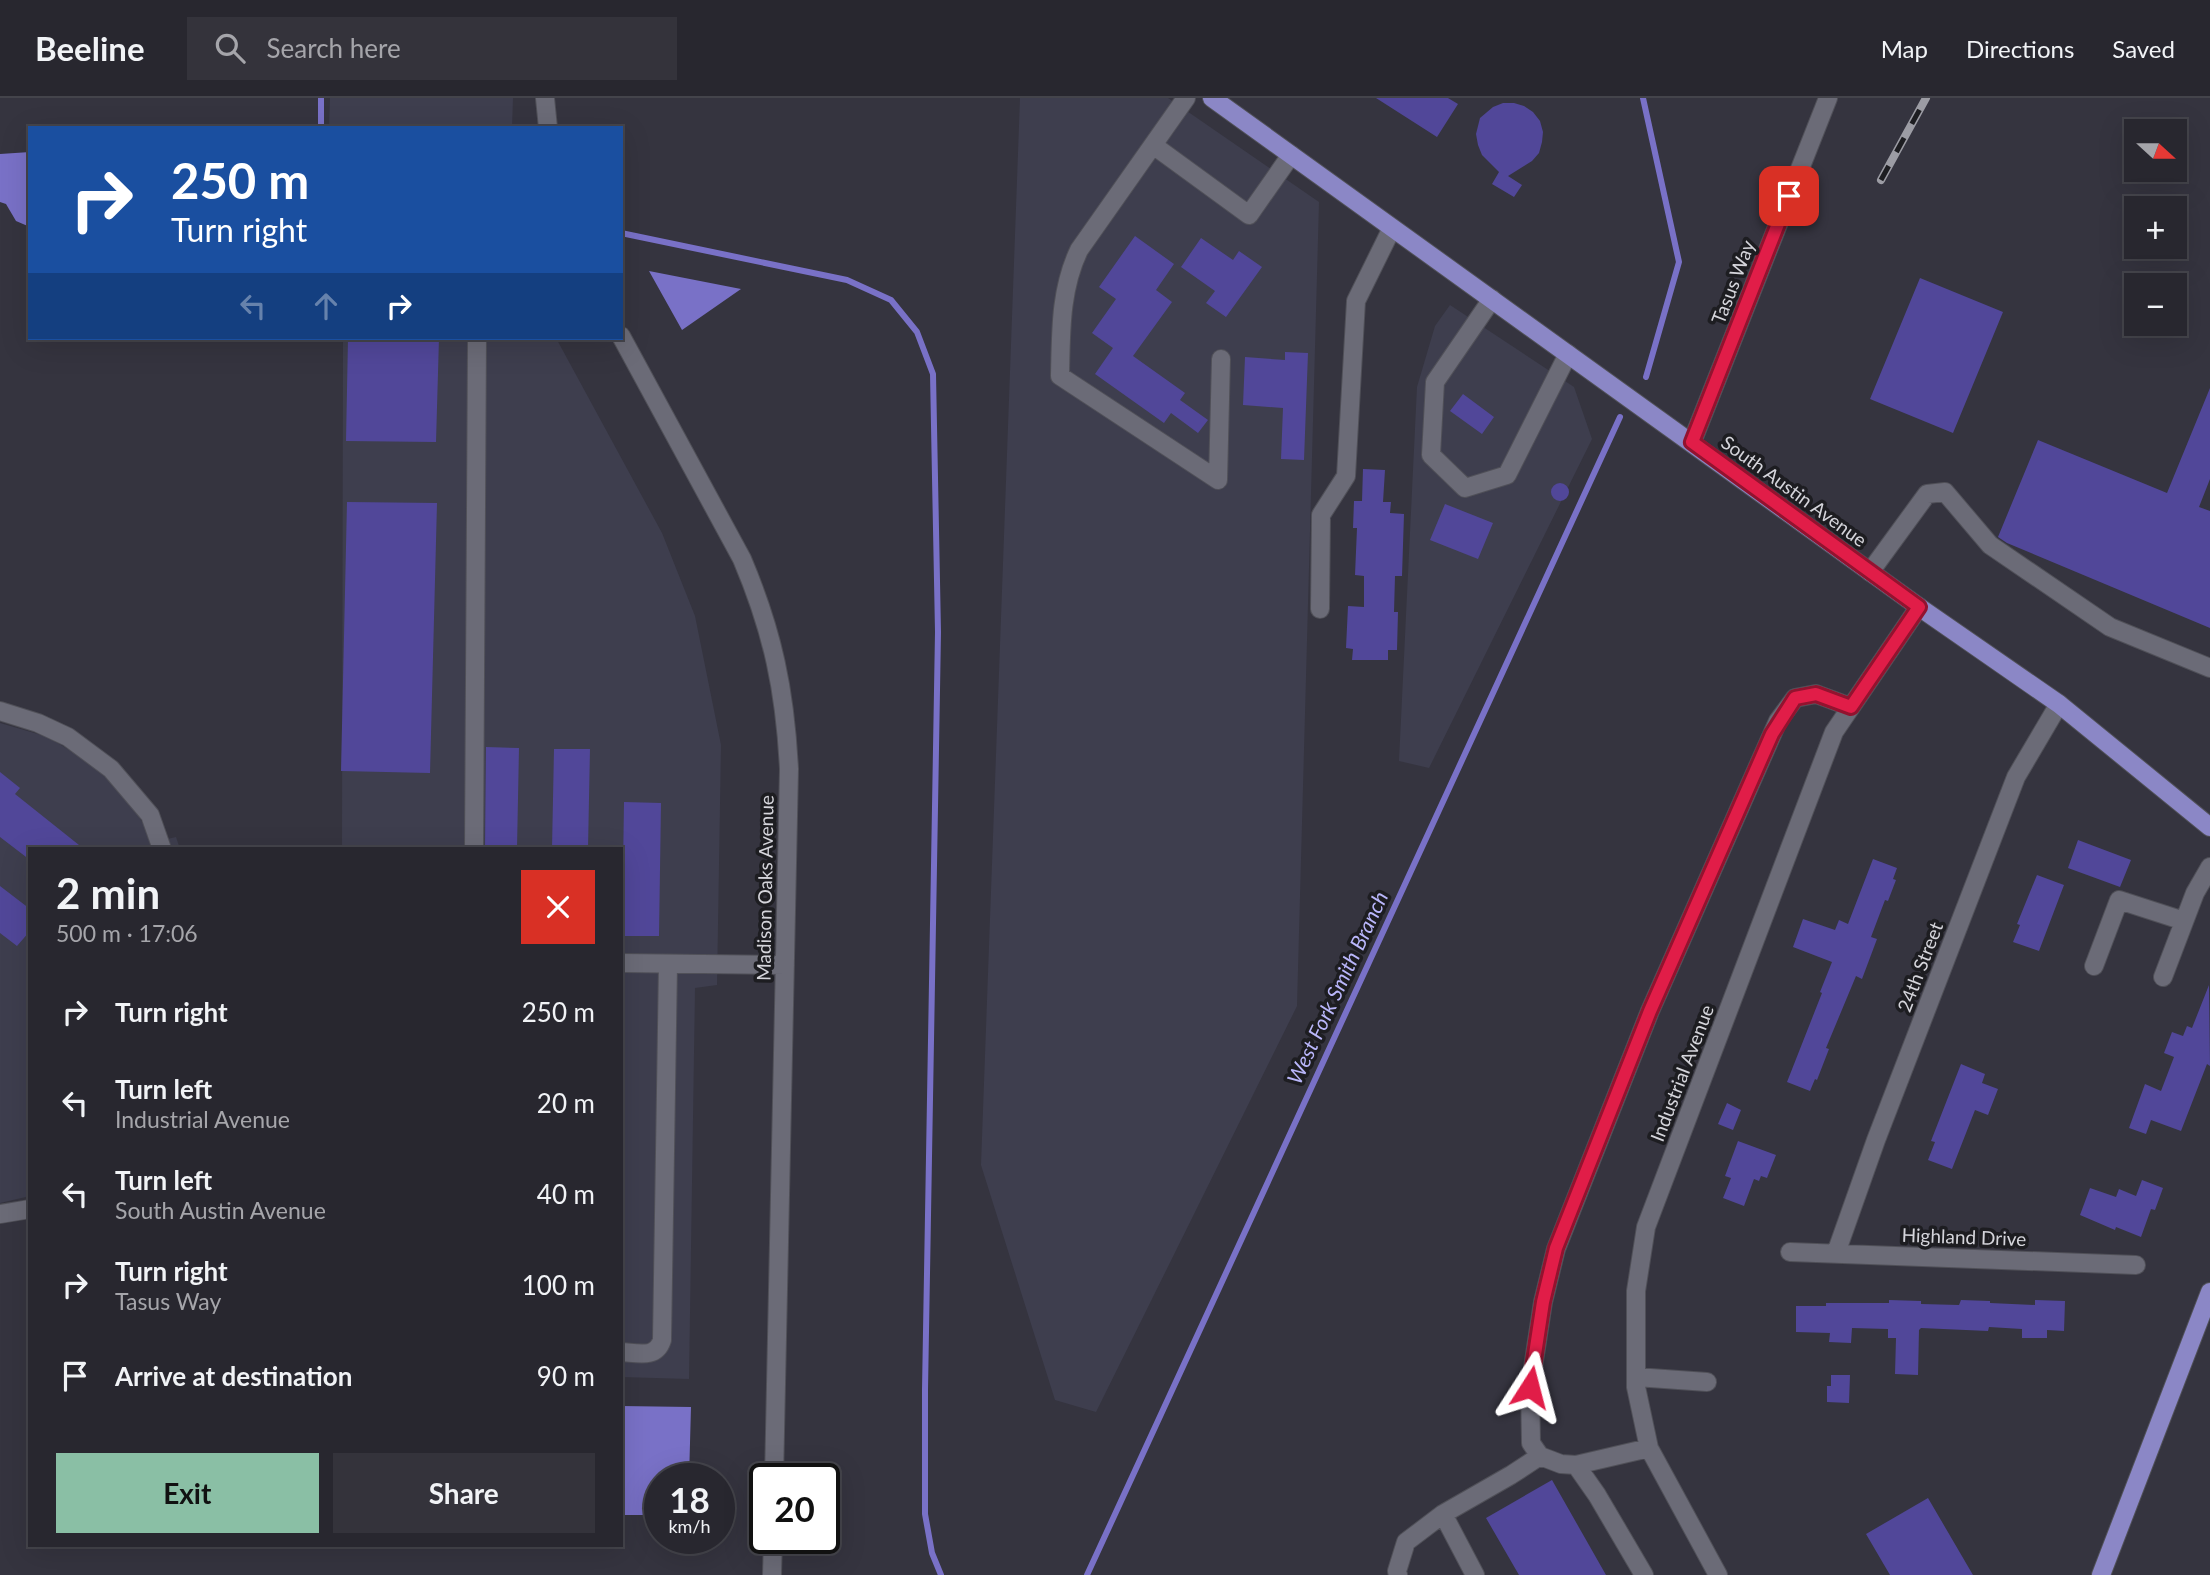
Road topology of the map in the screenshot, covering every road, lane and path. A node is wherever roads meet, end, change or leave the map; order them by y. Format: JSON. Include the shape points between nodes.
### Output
{"nodes":[{"id":1,"x":545,"y":98,"type":"edge"},
{"id":2,"x":1186,"y":98,"type":"edge"},
{"id":3,"x":1212,"y":98,"type":"edge"},
{"id":4,"x":1828,"y":98,"type":"edge"},
{"id":5,"x":548,"y":126,"type":"edge"},
{"id":6,"x":1153,"y":145,"type":"junction"},
{"id":7,"x":1292,"y":155,"type":"junction"},
{"id":8,"x":1392,"y":228,"type":"junction"},
{"id":9,"x":1492,"y":299,"type":"junction"},
{"id":10,"x":477,"y":340,"type":"edge"},
{"id":11,"x":623,"y":340,"type":"edge"},
{"id":12,"x":1568,"y":354,"type":"junction"},
{"id":13,"x":1221,"y":359,"type":"dead end"},
{"id":14,"x":1692,"y":442,"type":"junction"},
{"id":15,"x":1870,"y":572,"type":"junction"},
{"id":16,"x":1919,"y":607,"type":"junction"},
{"id":17,"x":1320,"y":609,"type":"dead end"},
{"id":18,"x":2210,"y":668,"type":"edge"},
{"id":19,"x":2059,"y":704,"type":"junction"},
{"id":20,"x":1851,"y":707,"type":"junction"},
{"id":21,"x":0,"y":711,"type":"edge"},
{"id":22,"x":2210,"y":827,"type":"edge"},
{"id":23,"x":161,"y":847,"type":"edge"},
{"id":24,"x":474,"y":847,"type":"edge"},
{"id":25,"x":2210,"y":867,"type":"edge"},
{"id":26,"x":2184,"y":921,"type":"junction"},
{"id":27,"x":623,"y":963,"type":"edge"},
{"id":28,"x":668,"y":964,"type":"junction"},
{"id":29,"x":785,"y":965,"type":"junction"},
{"id":30,"x":2094,"y":966,"type":"dead end"},
{"id":31,"x":2163,"y":977,"type":"dead end"},
{"id":32,"x":28,"y":1209,"type":"edge"},
{"id":33,"x":0,"y":1214,"type":"edge"},
{"id":34,"x":1790,"y":1252,"type":"dead end"},
{"id":35,"x":1836,"y":1253,"type":"junction"},
{"id":36,"x":2136,"y":1265,"type":"dead end"},
{"id":37,"x":2210,"y":1292,"type":"edge"},
{"id":38,"x":623,"y":1352,"type":"edge"},
{"id":39,"x":1636,"y":1377,"type":"junction"},
{"id":40,"x":1707,"y":1382,"type":"dead end"},
{"id":41,"x":1649,"y":1448,"type":"junction"},
{"id":42,"x":1540,"y":1456,"type":"junction"},
{"id":43,"x":774,"y":1463,"type":"edge"},
{"id":44,"x":1576,"y":1465,"type":"junction"},
{"id":45,"x":1443,"y":1514,"type":"junction"},
{"id":46,"x":773,"y":1554,"type":"edge"},
{"id":47,"x":772,"y":1575,"type":"edge"},
{"id":48,"x":1398,"y":1575,"type":"edge"},
{"id":49,"x":1475,"y":1575,"type":"edge"},
{"id":50,"x":1644,"y":1575,"type":"edge"},
{"id":51,"x":1718,"y":1575,"type":"edge"},
{"id":52,"x":2101,"y":1575,"type":"edge"}],
"edges":[{"from":1,"to":5,"type":"street"},
{"from":2,"to":6,"type":"street"},
{"from":3,"to":7,"type":"main road","name":"South Austin Avenue"},
{"from":4,"to":14,"type":"street","name":"Tasus Way"},
{"from":6,"to":7,"type":"street","via":[[1249,215]]},
{"from":6,"to":13,"type":"street","via":[[1070,268],[1061,312],[1060,376],[1218,480]]},
{"from":7,"to":8,"type":"main road","name":"South Austin Avenue"},
{"from":8,"to":9,"type":"main road","name":"South Austin Avenue"},
{"from":8,"to":17,"type":"street","via":[[1356,301],[1346,476],[1321,515]]},
{"from":9,"to":12,"type":"main road","name":"South Austin Avenue"},
{"from":9,"to":12,"type":"street","via":[[1435,382],[1431,455],[1465,488],[1507,475]]},
{"from":10,"to":24,"type":"street"},
{"from":11,"to":29,"type":"street","name":"Madison Oaks Avenue","via":[[742,559],[772,639],[787,724],[789,769]]},
{"from":12,"to":14,"type":"main road","name":"South Austin Avenue"},
{"from":14,"to":15,"type":"main road","name":"South Austin Avenue"},
{"from":15,"to":16,"type":"main road","name":"South Austin Avenue"},
{"from":15,"to":18,"type":"street","via":[[1927,494],[1945,492],[1990,545],[2110,627]]},
{"from":16,"to":19,"type":"main road","name":"South Austin Avenue"},
{"from":16,"to":20,"type":"street","name":"Industrial Avenue"},
{"from":19,"to":22,"type":"main road","name":"South Austin Avenue"},
{"from":19,"to":35,"type":"street","name":"24th Street","via":[[2015,777]]},
{"from":20,"to":39,"type":"street","name":"Industrial Avenue","via":[[1834,732],[1646,1227],[1636,1291]]},
{"from":20,"to":42,"type":"street","via":[[1816,694],[1795,698],[1778,721],[1650,1011],[1556,1248],[1530,1387],[1531,1443]]},
{"from":21,"to":23,"type":"street","via":[[68,737],[111,769],[150,815]]},
{"from":25,"to":26,"type":"street"},
{"from":26,"to":30,"type":"street","via":[[2119,900]]},
{"from":26,"to":31,"type":"street"},
{"from":27,"to":28,"type":"street"},
{"from":28,"to":29,"type":"street"},
{"from":28,"to":38,"type":"street","via":[[662,1340],[653,1353]]},
{"from":29,"to":43,"type":"street","name":"Madison Oaks Avenue"},
{"from":32,"to":33,"type":"street"},
{"from":34,"to":35,"type":"street","name":"Highland Drive"},
{"from":35,"to":36,"type":"street","name":"Highland Drive"},
{"from":37,"to":52,"type":"main road"},
{"from":39,"to":40,"type":"street"},
{"from":39,"to":41,"type":"street","name":"Industrial Avenue"},
{"from":41,"to":44,"type":"street"},
{"from":41,"to":51,"type":"street","name":"Industrial Avenue"},
{"from":42,"to":44,"type":"street"},
{"from":42,"to":45,"type":"street"},
{"from":44,"to":50,"type":"street"},
{"from":45,"to":48,"type":"street","via":[[1406,1542]]},
{"from":45,"to":49,"type":"street"},
{"from":46,"to":47,"type":"street"}]}
